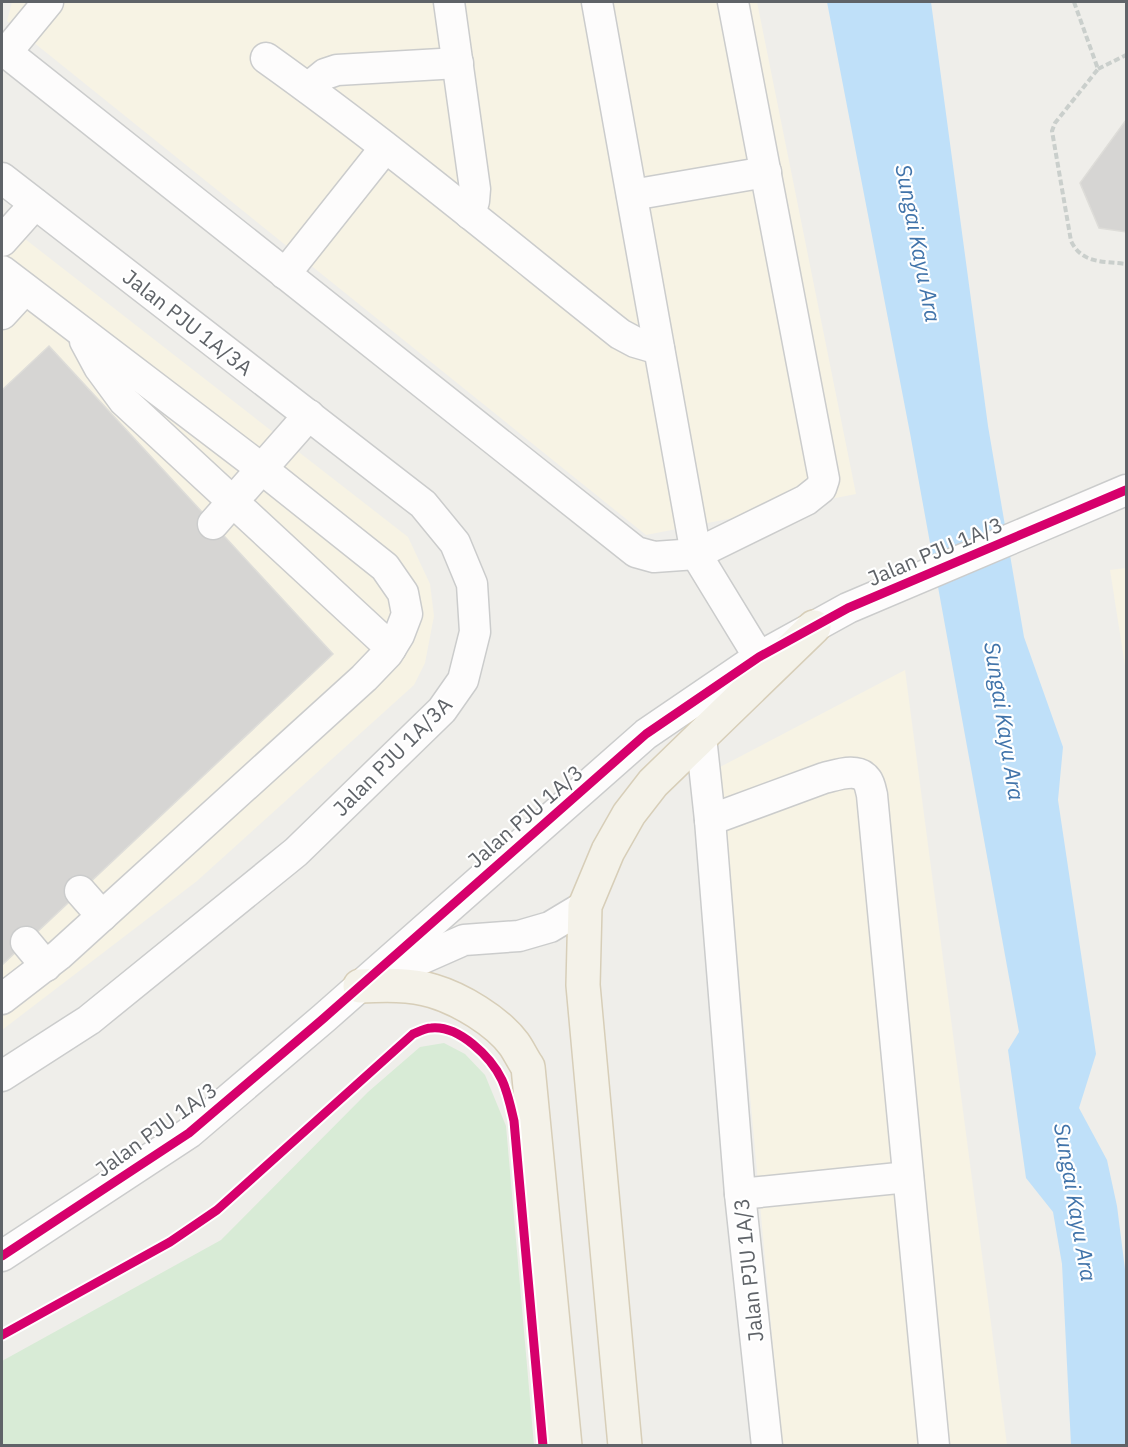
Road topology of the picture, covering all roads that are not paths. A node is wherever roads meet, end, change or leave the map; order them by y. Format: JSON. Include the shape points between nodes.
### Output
{"nodes":[{"id":1,"x":48,"y":2,"type":"edge"},
{"id":2,"x":449,"y":2,"type":"edge"},
{"id":3,"x":597,"y":2,"type":"edge"},
{"id":4,"x":733,"y":2,"type":"edge"},
{"id":5,"x":4,"y":51,"type":"edge"},
{"id":6,"x":266,"y":58,"type":"dead end"},
{"id":7,"x":458,"y":63,"type":"junction"},
{"id":8,"x":308,"y":88,"type":"junction"},
{"id":9,"x":385,"y":148,"type":"junction"},
{"id":10,"x":766,"y":172,"type":"junction"},
{"id":11,"x":2,"y":178,"type":"edge"},
{"id":12,"x":632,"y":195,"type":"junction"},
{"id":13,"x":35,"y":204,"type":"junction"},
{"id":14,"x":470,"y":214,"type":"junction"},
{"id":15,"x":2,"y":241,"type":"edge"},
{"id":16,"x":2,"y":271,"type":"edge"},
{"id":17,"x":285,"y":274,"type":"junction"},
{"id":18,"x":25,"y":289,"type":"junction"},
{"id":19,"x":2,"y":314,"type":"edge"},
{"id":20,"x":80,"y":330,"type":"junction"},
{"id":21,"x":659,"y":349,"type":"junction"},
{"id":22,"x":309,"y":415,"type":"junction"},
{"id":23,"x":262,"y":469,"type":"junction"},
{"id":24,"x":1123,"y":491,"type":"edge"},
{"id":25,"x":234,"y":502,"type":"junction"},
{"id":26,"x":213,"y":525,"type":"dead end"},
{"id":27,"x":696,"y":554,"type":"junction"},
{"id":28,"x":814,"y":627,"type":"joint"},
{"id":29,"x":391,"y":648,"type":"junction"},
{"id":30,"x":763,"y":665,"type":"junction"},
{"id":31,"x":701,"y":736,"type":"junction"},
{"id":32,"x":710,"y":820,"type":"junction"},
{"id":33,"x":80,"y":891,"type":"dead end"},
{"id":34,"x":585,"y":906,"type":"junction"},
{"id":35,"x":102,"y":916,"type":"junction"},
{"id":36,"x":26,"y":942,"type":"dead end"},
{"id":37,"x":46,"y":966,"type":"junction"},
{"id":38,"x":360,"y":986,"type":"junction"},
{"id":39,"x":2,"y":999,"type":"edge"},
{"id":40,"x":2,"y":1076,"type":"edge"},
{"id":41,"x":908,"y":1177,"type":"junction"},
{"id":42,"x":740,"y":1194,"type":"junction"},
{"id":43,"x":2,"y":1254,"type":"edge"},
{"id":44,"x":564,"y":1446,"type":"edge"},
{"id":45,"x":625,"y":1446,"type":"edge"},
{"id":46,"x":767,"y":1446,"type":"edge"},
{"id":47,"x":934,"y":1446,"type":"edge"}],
"edges":[{"from":1,"to":5,"type":"street"},
{"from":2,"to":7,"type":"street"},
{"from":3,"to":12,"type":"street"},
{"from":4,"to":10,"type":"street"},
{"from":5,"to":17,"type":"street"},
{"from":6,"to":8,"type":"street"},
{"from":7,"to":8,"type":"street","via":[[337,70]]},
{"from":7,"to":14,"type":"street","via":[[475,189]]},
{"from":8,"to":9,"type":"street"},
{"from":9,"to":14,"type":"street"},
{"from":9,"to":17,"type":"street"},
{"from":10,"to":12,"type":"street"},
{"from":10,"to":27,"type":"street","via":[[824,479],[821,488],[806,500]]},
{"from":11,"to":13,"type":"street","name":"Jalan PJU 1A/3A"},
{"from":12,"to":21,"type":"street"},
{"from":13,"to":15,"type":"street"},
{"from":13,"to":22,"type":"street","name":"Jalan PJU 1A/3A"},
{"from":14,"to":21,"type":"street","via":[[620,334]]},
{"from":16,"to":18,"type":"street"},
{"from":17,"to":27,"type":"street","via":[[636,552],[654,557]]},
{"from":18,"to":19,"type":"street"},
{"from":18,"to":20,"type":"street"},
{"from":20,"to":23,"type":"street"},
{"from":20,"to":25,"type":"street","via":[[99,367],[124,401]]},
{"from":21,"to":27,"type":"street"},
{"from":22,"to":23,"type":"street"},
{"from":22,"to":40,"type":"street","name":"Jalan PJU 1A/3A","via":[[423,504],[455,543],[472,585],[475,632],[463,680],[442,710],[296,852],[88,1020]]},
{"from":23,"to":25,"type":"street"},
{"from":23,"to":29,"type":"street","via":[[385,567],[403,593],[406,614]]},
{"from":24,"to":28,"type":"street","name":"Jalan PJU 1A/3","via":[[848,608]]},
{"from":25,"to":26,"type":"street"},
{"from":25,"to":29,"type":"street"},
{"from":27,"to":30,"type":"street"},
{"from":28,"to":30,"type":"main road"},
{"from":29,"to":35,"type":"street","via":[[364,678]]},
{"from":30,"to":31,"type":"main road"},
{"from":30,"to":38,"type":"street","name":"Jalan PJU 1A/3","via":[[646,734]]},
{"from":31,"to":32,"type":"street","name":"Jalan PJU 1A/3"},
{"from":31,"to":34,"type":"main road","via":[[653,783],[629,814],[608,850]]},
{"from":32,"to":41,"type":"street","via":[[843,773],[857,773],[867,780],[872,795]]},
{"from":32,"to":42,"type":"street","name":"Jalan PJU 1A/3"},
{"from":33,"to":35,"type":"street"},
{"from":34,"to":38,"type":"street","via":[[550,927],[519,936],[464,940]]},
{"from":34,"to":45,"type":"main road","via":[[583,986]]},
{"from":35,"to":37,"type":"street"},
{"from":36,"to":37,"type":"street"},
{"from":37,"to":39,"type":"street"},
{"from":38,"to":43,"type":"street","name":"Jalan PJU 1A/3","via":[[189,1133]]},
{"from":38,"to":44,"type":"main road","via":[[390,985],[433,991],[471,1009],[513,1043],[528,1067]]},
{"from":41,"to":42,"type":"street"},
{"from":41,"to":47,"type":"street"},
{"from":42,"to":46,"type":"street","name":"Jalan PJU 1A/3"}]}
